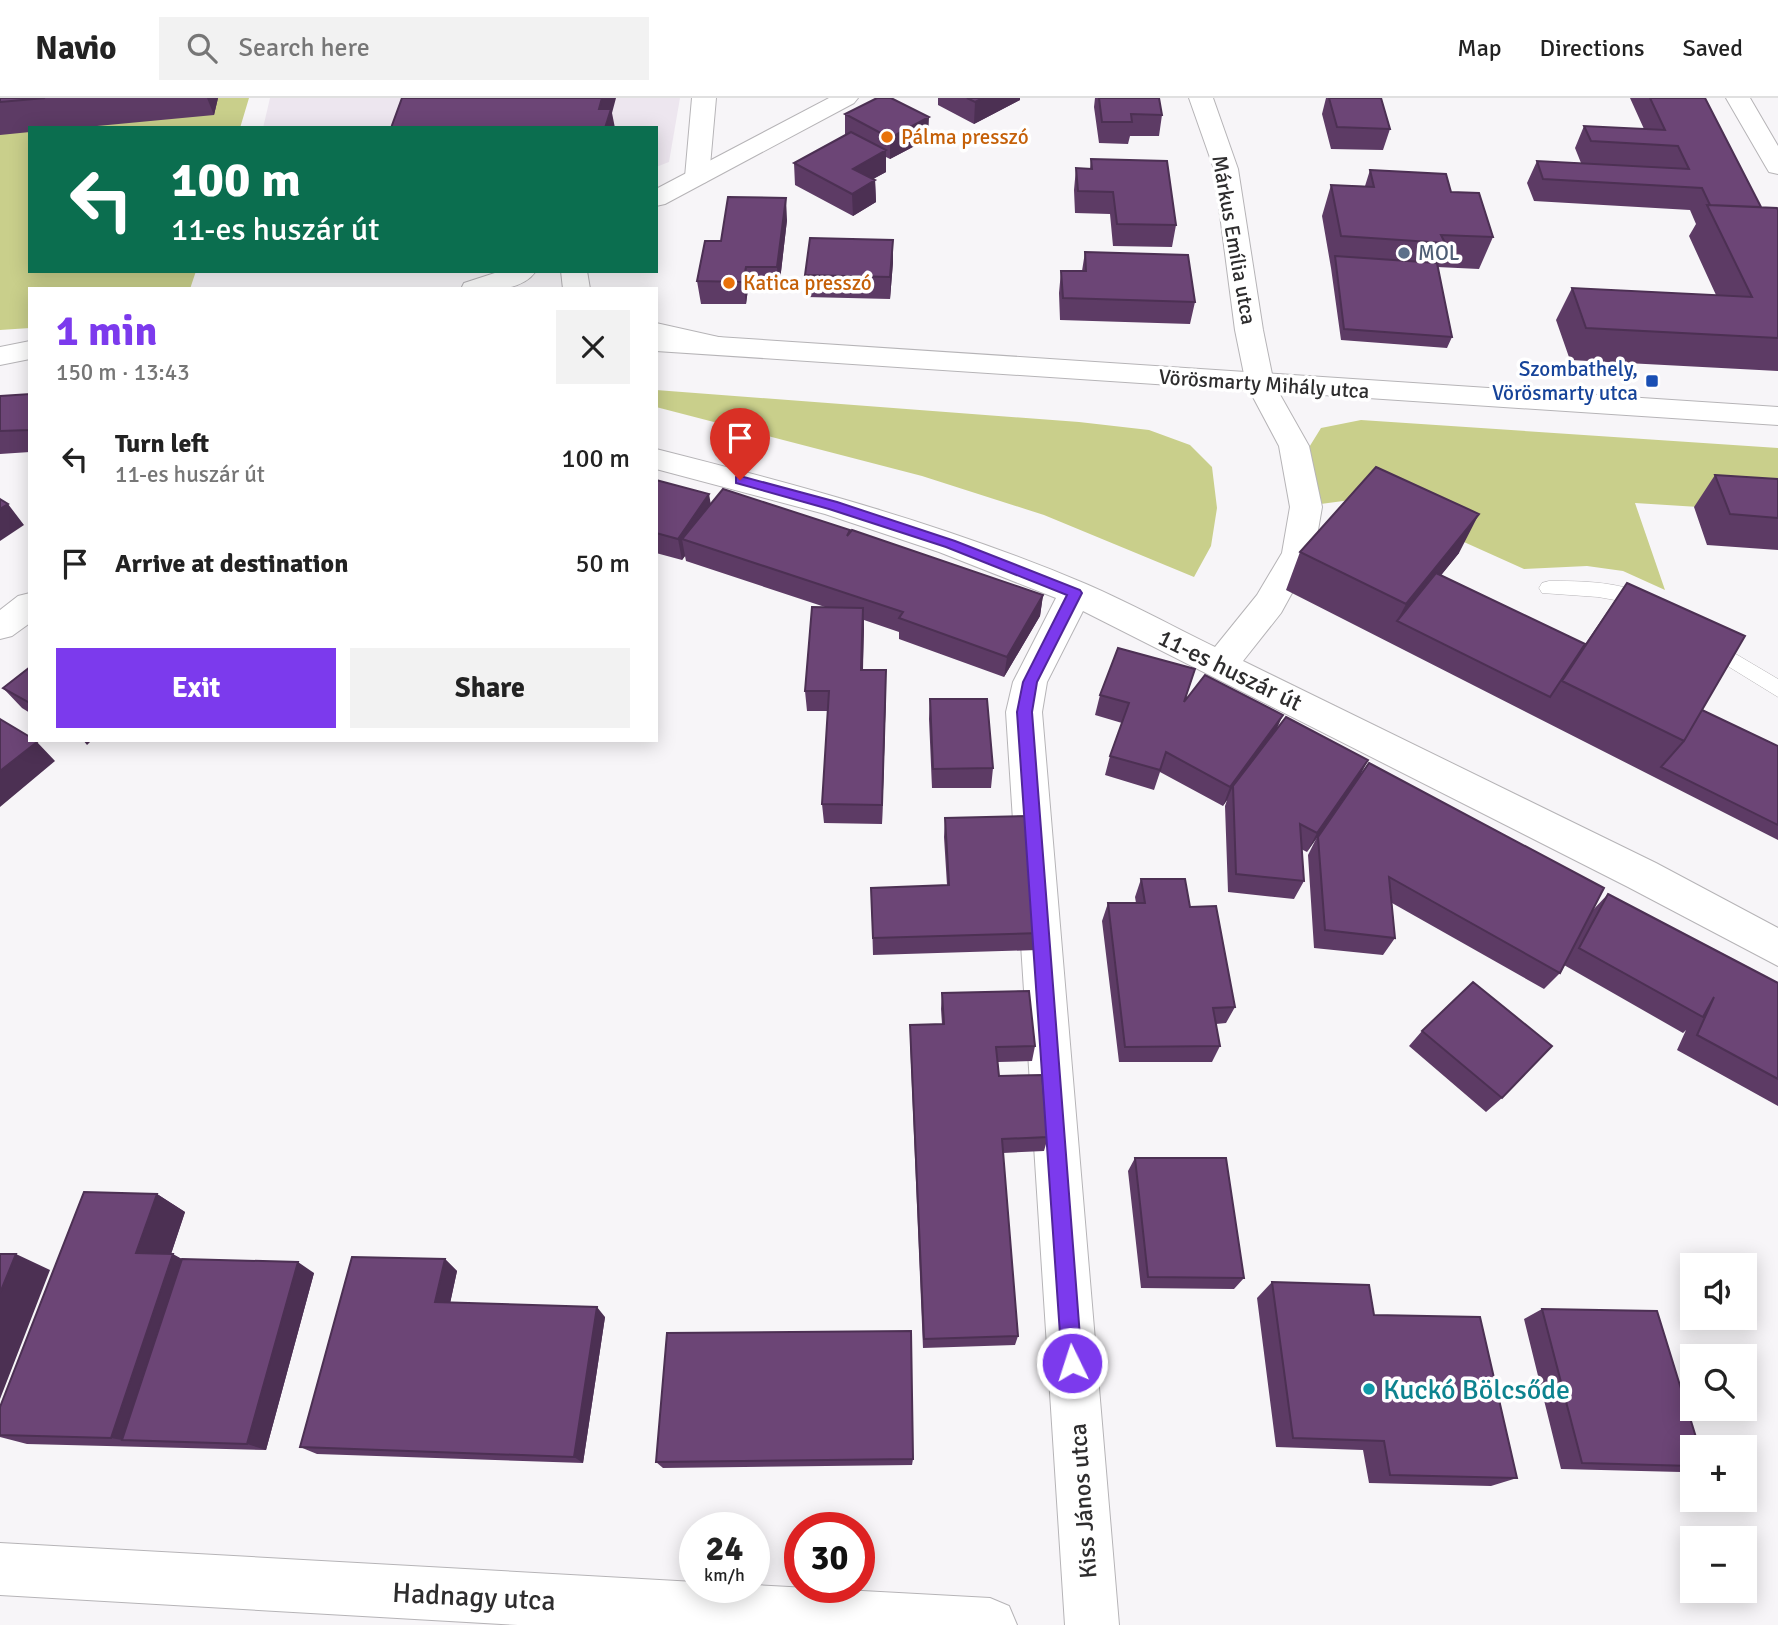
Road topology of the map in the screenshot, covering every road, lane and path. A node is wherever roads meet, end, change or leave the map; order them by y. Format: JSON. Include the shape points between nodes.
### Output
{"nodes":[{"id":1,"x":704,"y":98,"type":"edge"},
{"id":2,"x":846,"y":98,"type":"edge"},
{"id":3,"x":1201,"y":98,"type":"edge"},
{"id":4,"x":1738,"y":98,"type":"edge"},
{"id":5,"x":1778,"y":167,"type":"edge"},
{"id":6,"x":697,"y":177,"type":"junction"},
{"id":7,"x":658,"y":198,"type":"edge"},
{"id":8,"x":519,"y":273,"type":"edge"},
{"id":9,"x":539,"y":273,"type":"edge"},
{"id":10,"x":482,"y":287,"type":"edge"},
{"id":11,"x":518,"y":287,"type":"edge"},
{"id":12,"x":658,"y":332,"type":"edge"},
{"id":13,"x":658,"y":342,"type":"edge"},
{"id":14,"x":28,"y":350,"type":"edge"},
{"id":15,"x":750,"y":350,"type":"junction"},
{"id":16,"x":0,"y":356,"type":"edge"},
{"id":17,"x":658,"y":357,"type":"edge"},
{"id":18,"x":0,"y":364,"type":"edge"},
{"id":19,"x":28,"y":364,"type":"edge"},
{"id":20,"x":1261,"y":384,"type":"junction"},
{"id":21,"x":1778,"y":416,"type":"edge"},
{"id":22,"x":658,"y":460,"type":"edge"},
{"id":23,"x":1549,"y":588,"type":"dead end"},
{"id":24,"x":1075,"y":593,"type":"junction"},
{"id":25,"x":28,"y":606,"type":"edge"},
{"id":26,"x":1661,"y":616,"type":"edge"},
{"id":27,"x":0,"y":627,"type":"edge"},
{"id":28,"x":1684,"y":630,"type":"edge"},
{"id":29,"x":1220,"y":665,"type":"junction"},
{"id":30,"x":1778,"y":689,"type":"edge"},
{"id":31,"x":1778,"y":947,"type":"edge"},
{"id":32,"x":0,"y":1569,"type":"edge"},
{"id":33,"x":990,"y":1625,"type":"edge"},
{"id":34,"x":1092,"y":1625,"type":"edge"}],
"edges":[{"from":1,"to":6,"type":"street"},
{"from":2,"to":6,"type":"street"},
{"from":3,"to":20,"type":"street","name":"Márkus Emília utca","via":[[1226,169]]},
{"from":4,"to":5,"type":"street"},
{"from":6,"to":7,"type":"street"},
{"from":8,"to":10,"type":"street"},
{"from":9,"to":11,"type":"street"},
{"from":12,"to":15,"type":"street"},
{"from":13,"to":15,"type":"street"},
{"from":14,"to":16,"type":"street"},
{"from":15,"to":17,"type":"street"},
{"from":15,"to":20,"type":"street","name":"Vörösmarty Mihály utca"},
{"from":18,"to":19,"type":"street"},
{"from":20,"to":21,"type":"street","name":"Vörösmarty Mihály utca"},
{"from":20,"to":29,"type":"street","name":"Márkus Emília utca","via":[[1294,446],[1306,507],[1298,554],[1269,604]]},
{"from":22,"to":24,"type":"street","name":"11-es huszár út","via":[[833,505]]},
{"from":23,"to":26,"type":"lane","via":[[1626,594]]},
{"from":24,"to":29,"type":"street","name":"11-es huszár út"},
{"from":24,"to":34,"type":"street","name":"Kiss János utca","via":[[1030,682],[1024,712]]},
{"from":25,"to":27,"type":"street"},
{"from":28,"to":30,"type":"lane"},
{"from":29,"to":31,"type":"street","name":"11-es huszár út"},
{"from":32,"to":33,"type":"street","name":"Hadnagy utca"}]}
